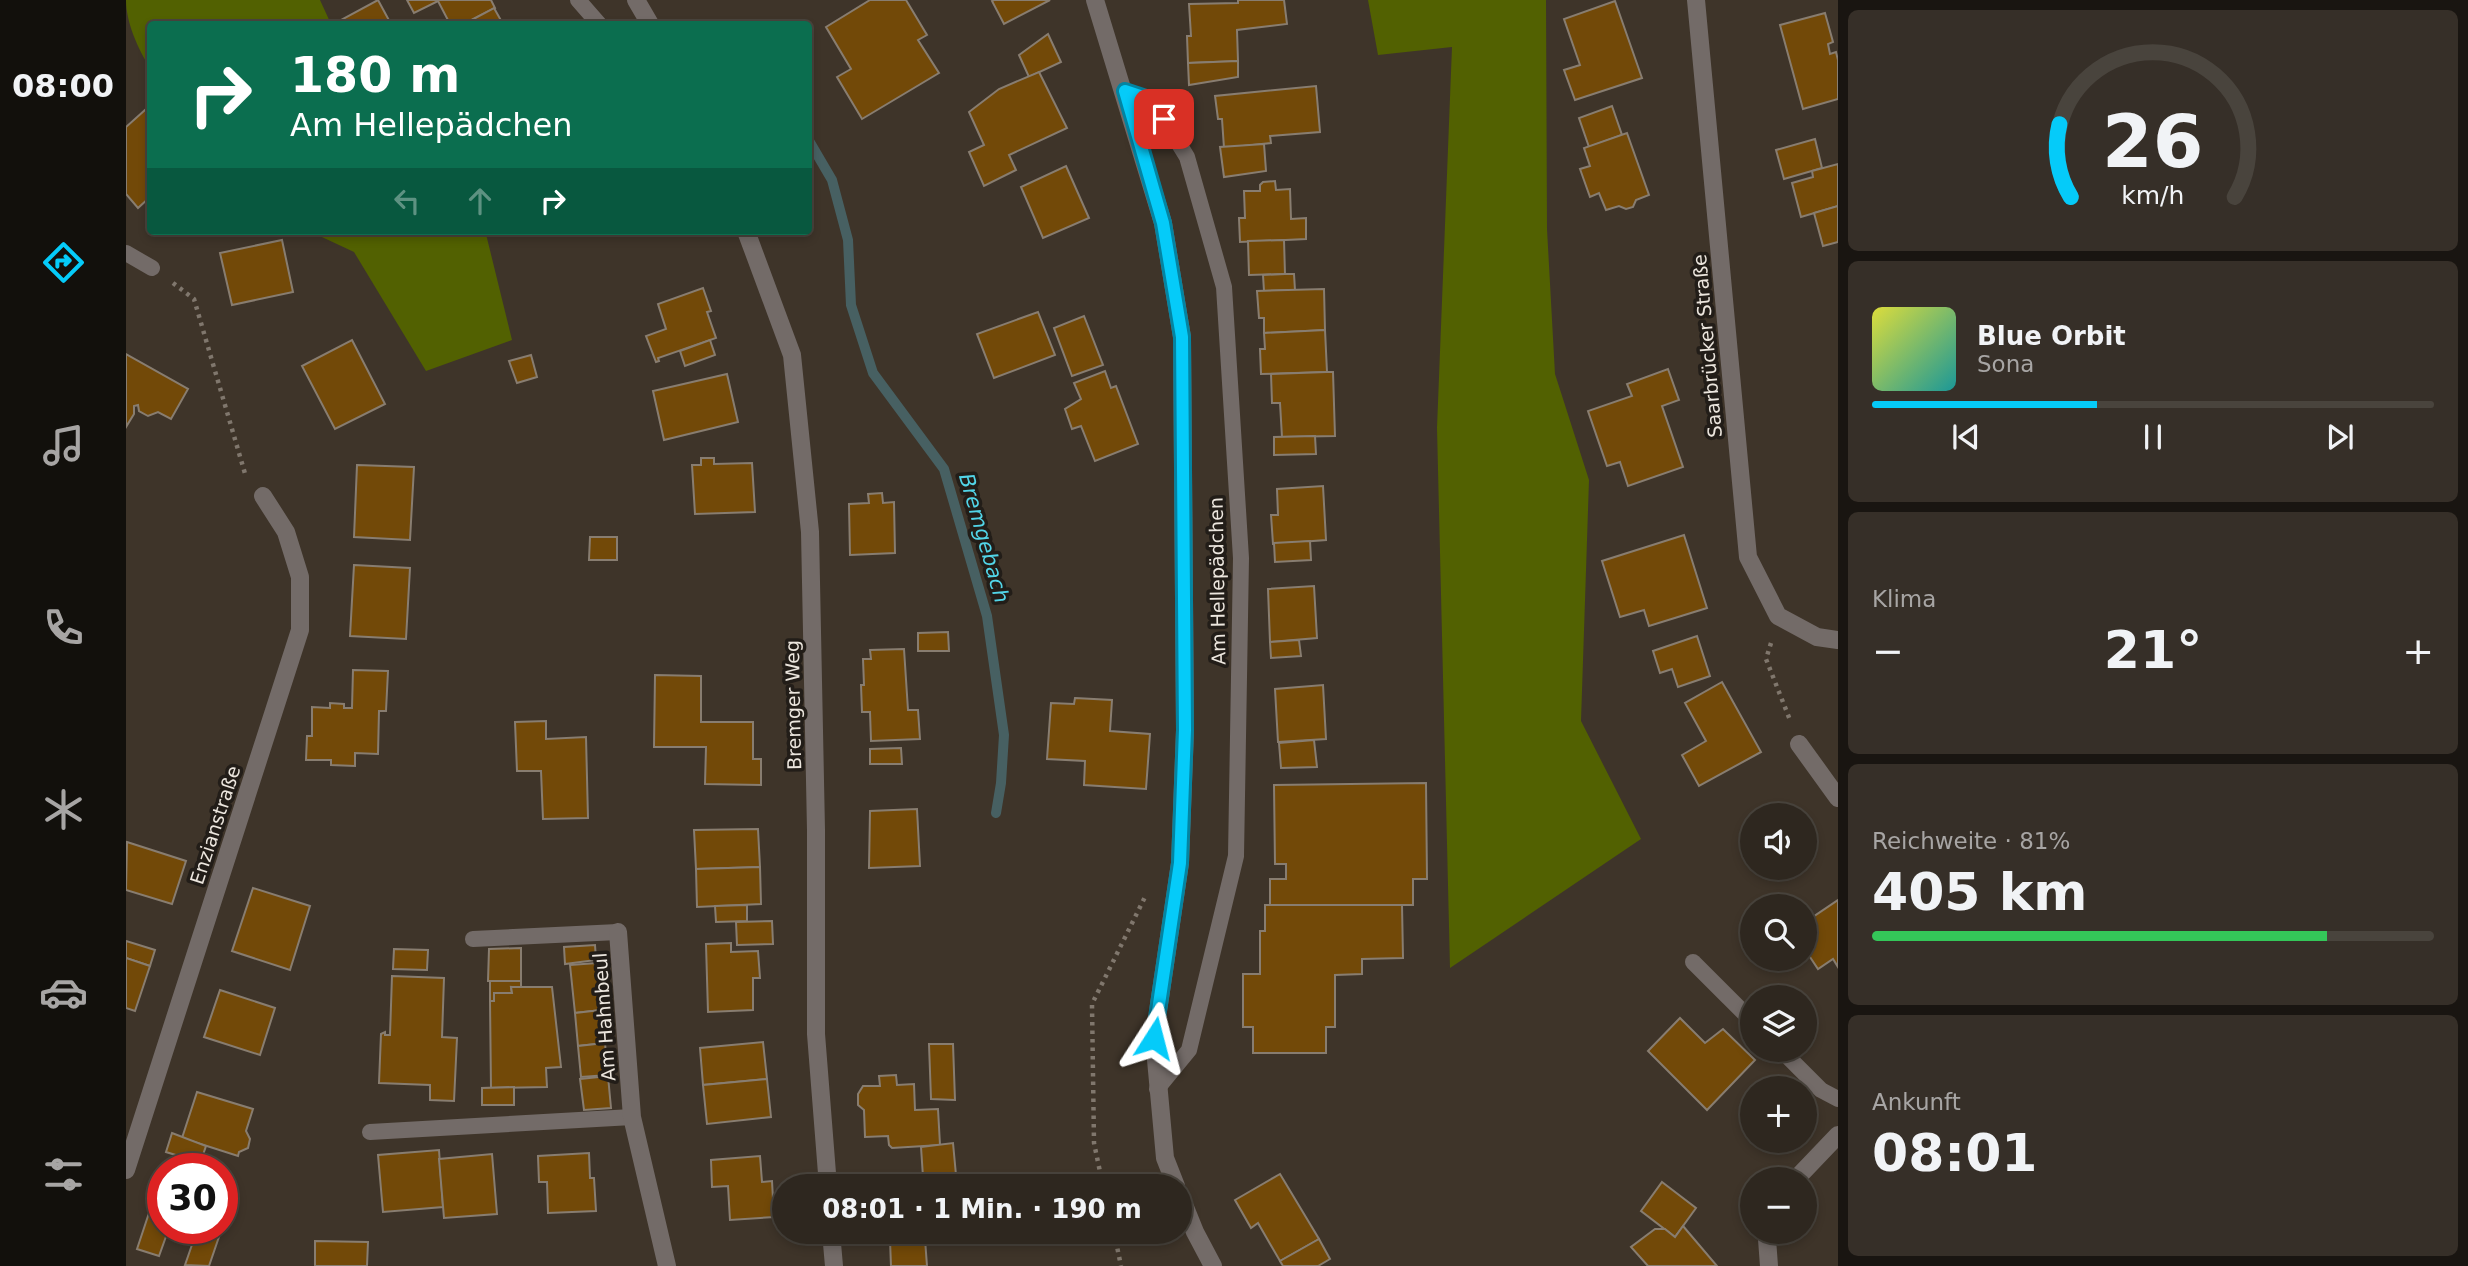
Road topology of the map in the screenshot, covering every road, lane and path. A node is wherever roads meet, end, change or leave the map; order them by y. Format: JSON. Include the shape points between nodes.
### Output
{"nodes":[{"id":1,"x":578,"y":0,"type":"edge"},
{"id":2,"x":636,"y":0,"type":"edge"},
{"id":3,"x":1095,"y":0,"type":"edge"},
{"id":4,"x":1696,"y":0,"type":"edge"},
{"id":5,"x":596,"y":21,"type":"edge"},
{"id":6,"x":648,"y":21,"type":"edge"},
{"id":7,"x":1125,"y":91,"type":"junction"},
{"id":8,"x":748,"y":235,"type":"edge"},
{"id":9,"x":126,"y":253,"type":"edge"},
{"id":10,"x":152,"y":268,"type":"joint"},
{"id":11,"x":246,"y":478,"type":"dead end"},
{"id":12,"x":262,"y":496,"type":"dead end"},
{"id":13,"x":1778,"y":616,"type":"junction"},
{"id":14,"x":1838,"y":640,"type":"edge"},
{"id":15,"x":1799,"y":744,"type":"joint"},
{"id":16,"x":1838,"y":798,"type":"edge"},
{"id":17,"x":1180,"y":863,"type":"junction"},
{"id":18,"x":618,"y":932,"type":"joint"},
{"id":19,"x":473,"y":939,"type":"dead end"},
{"id":20,"x":1693,"y":962,"type":"dead end"},
{"id":21,"x":1740,"y":1009,"type":"edge"},
{"id":22,"x":1793,"y":1062,"type":"edge"},
{"id":23,"x":1157,"y":1089,"type":"junction"},
{"id":24,"x":1838,"y":1099,"type":"edge"},
{"id":25,"x":632,"y":1117,"type":"junction"},
{"id":26,"x":370,"y":1132,"type":"dead end"},
{"id":27,"x":1838,"y":1135,"type":"edge"},
{"id":28,"x":1807,"y":1167,"type":"edge"},
{"id":29,"x":126,"y":1170,"type":"edge"},
{"id":30,"x":827,"y":1174,"type":"edge"},
{"id":31,"x":1100,"y":1174,"type":"edge"},
{"id":32,"x":1171,"y":1174,"type":"edge"},
{"id":33,"x":1192,"y":1225,"type":"edge"},
{"id":34,"x":832,"y":1244,"type":"edge"},
{"id":35,"x":1116,"y":1244,"type":"edge"},
{"id":36,"x":1767,"y":1244,"type":"edge"},
{"id":37,"x":667,"y":1266,"type":"edge"},
{"id":38,"x":834,"y":1266,"type":"edge"},
{"id":39,"x":1121,"y":1266,"type":"edge"},
{"id":40,"x":1213,"y":1266,"type":"edge"},
{"id":41,"x":1769,"y":1266,"type":"edge"}],
"edges":[{"from":1,"to":5,"type":"lane"},
{"from":2,"to":6,"type":"street"},
{"from":3,"to":7,"type":"street","name":"Am Hellepädchen"},
{"from":4,"to":13,"type":"street","name":"Saarbrücker Straße","via":[[1748,557]]},
{"from":7,"to":17,"type":"street","name":"Am Hellepädchen","via":[[1163,223],[1182,337],[1185,730]]},
{"from":7,"to":23,"type":"lane","name":"Am Hellepädchen","via":[[1152,100],[1186,157],[1224,287],[1241,558],[1236,856],[1189,1049]]},
{"from":8,"to":30,"type":"street","name":"Bremger Weg","via":[[792,355],[810,532],[816,1034]]},
{"from":9,"to":10,"type":"lane"},
{"from":10,"to":11,"type":"path","via":[[194,299]]},
{"from":12,"to":29,"type":"street","name":"Enzianstraße","via":[[286,532],[300,577],[300,630]]},
{"from":13,"to":14,"type":"street","via":[[1817,637]]},
{"from":13,"to":15,"type":"path","via":[[1766,659]]},
{"from":15,"to":16,"type":"street"},
{"from":17,"to":23,"type":"street","name":"Am Hellepädchen","via":[[1154,1038]]},
{"from":17,"to":31,"type":"path","via":[[1150,887],[1092,1004],[1094,1143]]},
{"from":18,"to":19,"type":"lane","name":"Am Hahnbeul"},
{"from":18,"to":25,"type":"street","name":"Am Hahnbeul"},
{"from":20,"to":21,"type":"lane"},
{"from":22,"to":24,"type":"lane","via":[[1821,1090]]},
{"from":23,"to":32,"type":"street","name":"Am Hellepädchen","via":[[1165,1158]]},
{"from":25,"to":26,"type":"lane"},
{"from":25,"to":37,"type":"street","name":"Am Hahnbeul"},
{"from":27,"to":28,"type":"street"},
{"from":33,"to":40,"type":"street"},
{"from":34,"to":38,"type":"street"},
{"from":35,"to":39,"type":"path"},
{"from":36,"to":41,"type":"street"}]}
